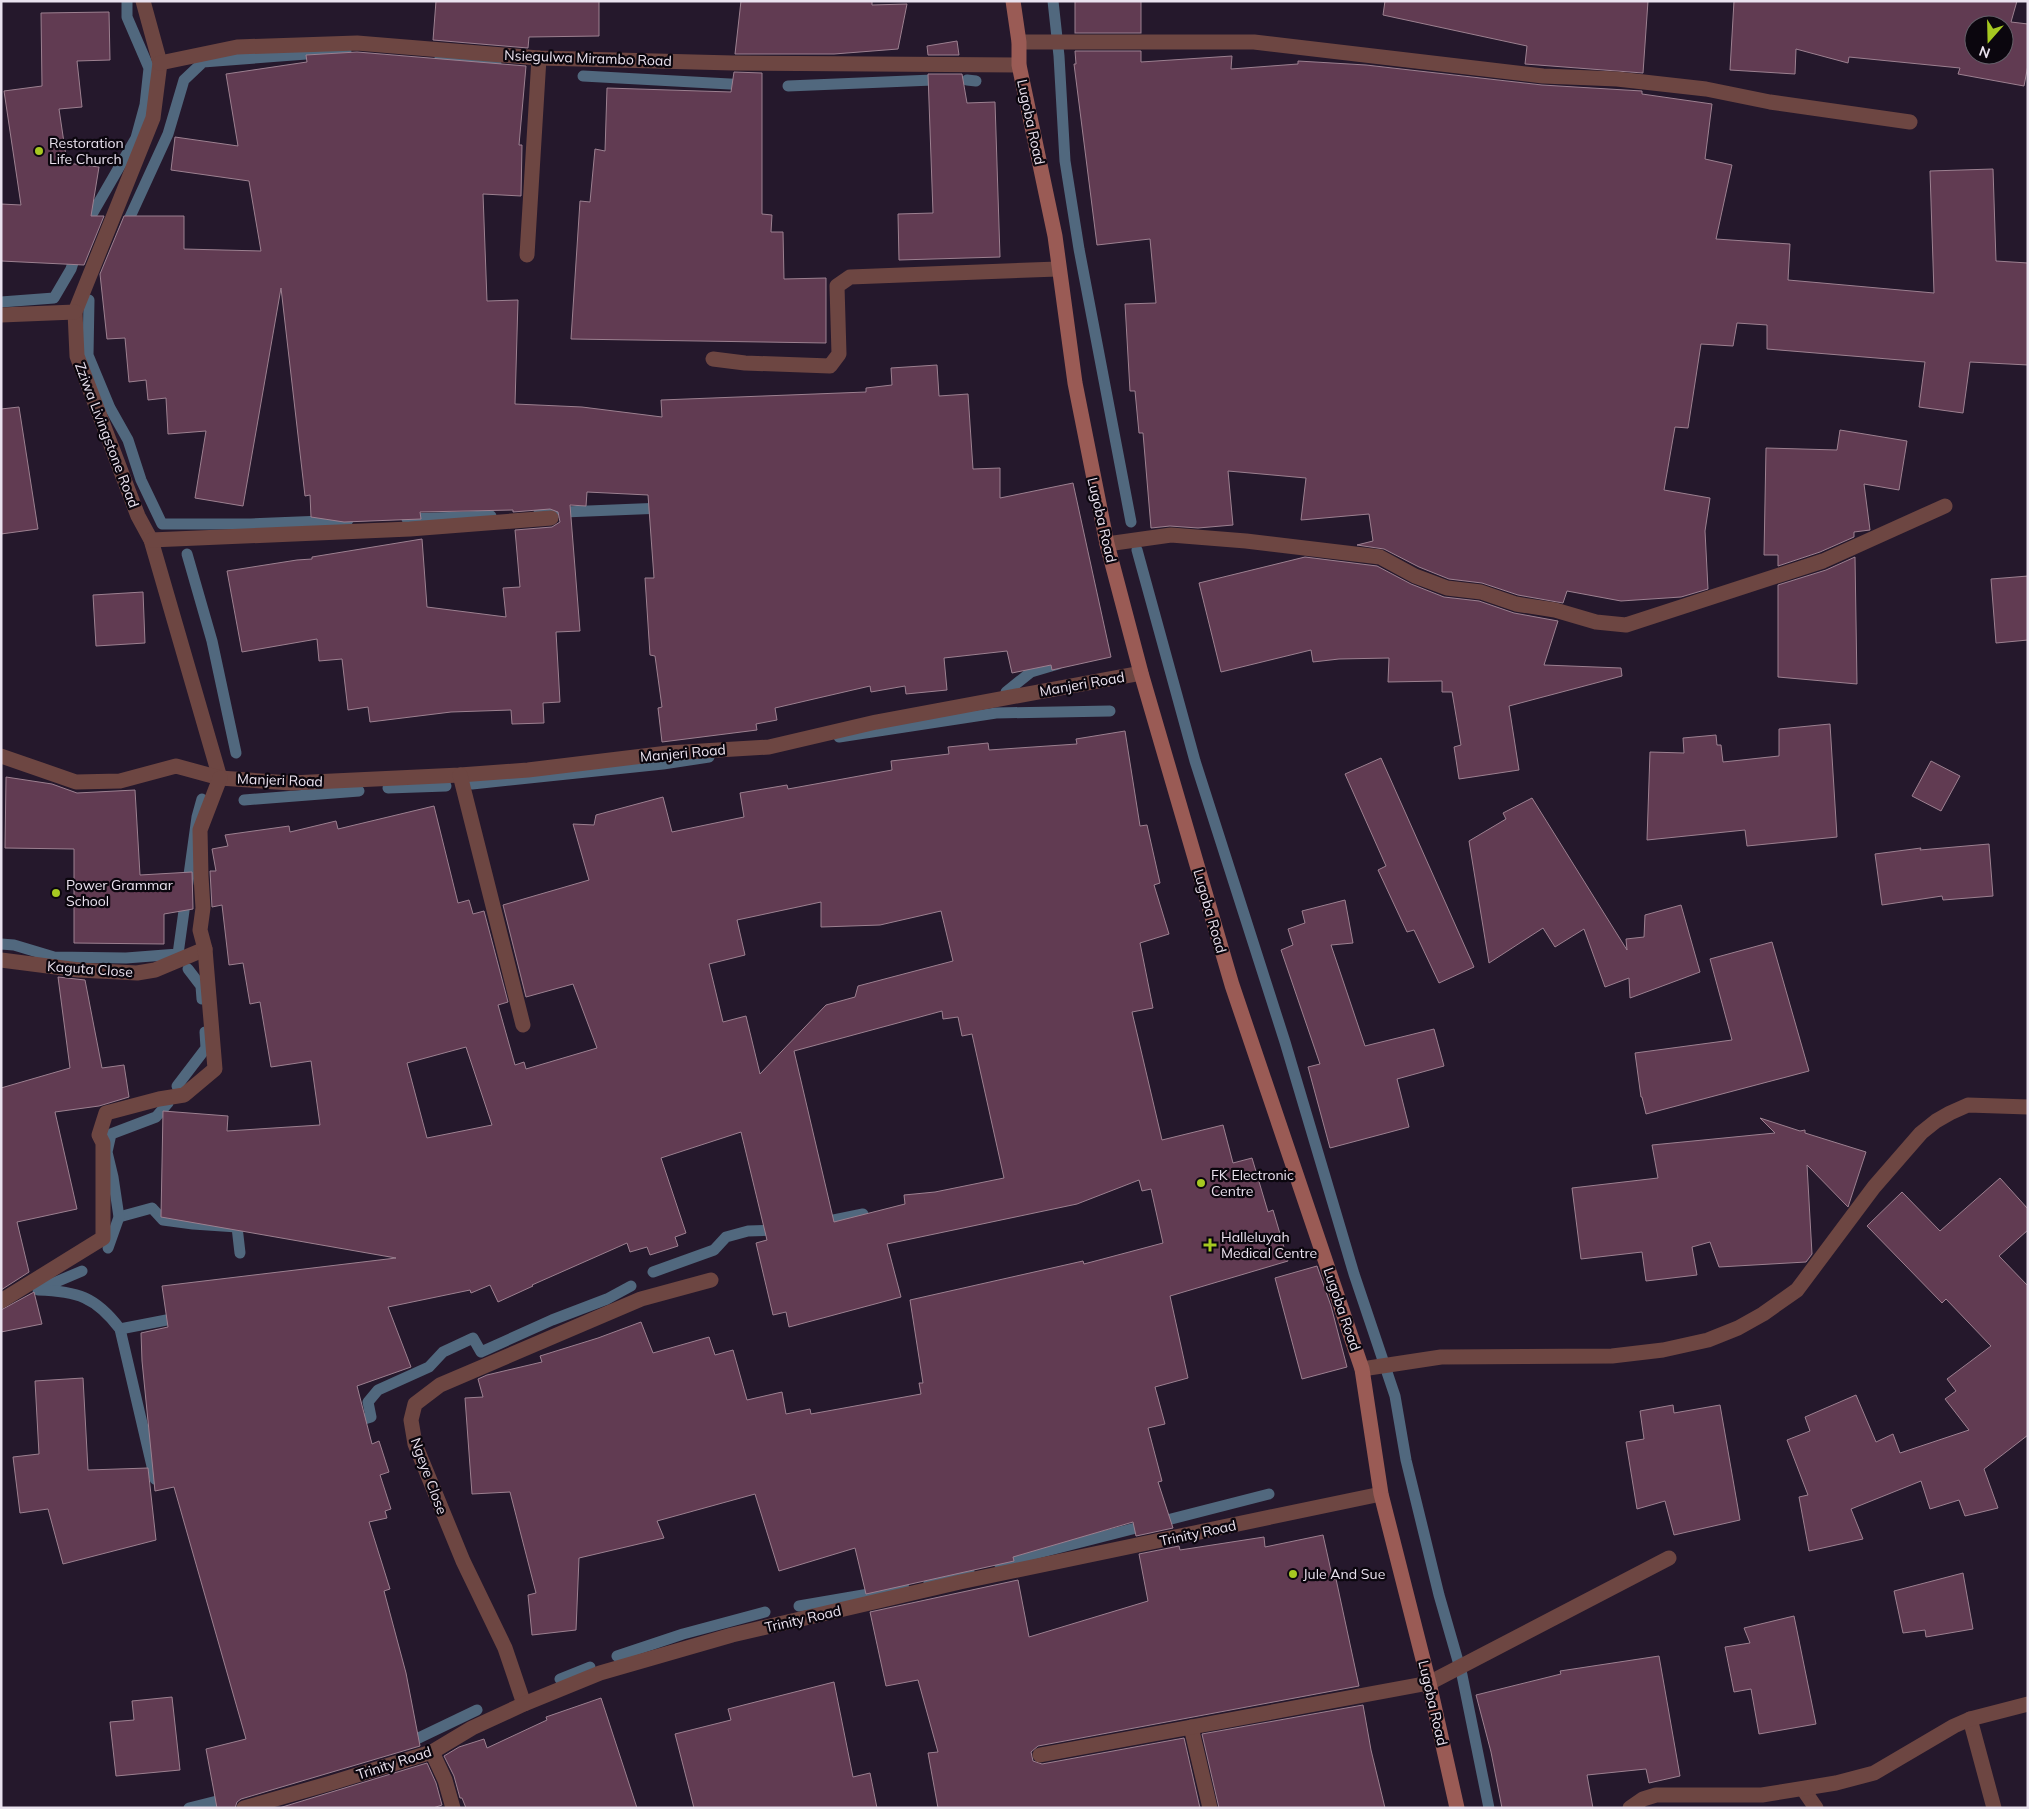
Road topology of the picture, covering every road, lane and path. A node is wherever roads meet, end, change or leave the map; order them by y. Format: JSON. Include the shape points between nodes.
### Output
{"nodes":[{"id":1,"x":142,"y":1,"type":"edge"},
{"id":2,"x":1013,"y":1,"type":"edge"},
{"id":3,"x":1019,"y":42,"type":"junction"},
{"id":4,"x":539,"y":58,"type":"junction"},
{"id":5,"x":160,"y":63,"type":"junction"},
{"id":6,"x":1019,"y":65,"type":"junction"},
{"id":7,"x":1910,"y":122,"type":"dead end"},
{"id":8,"x":527,"y":255,"type":"dead end"},
{"id":9,"x":1058,"y":269,"type":"junction"},
{"id":10,"x":75,"y":312,"type":"junction"},
{"id":11,"x":1,"y":315,"type":"edge"},
{"id":12,"x":712,"y":359,"type":"dead end"},
{"id":13,"x":1945,"y":506,"type":"dead end"},
{"id":14,"x":550,"y":518,"type":"dead end"},
{"id":15,"x":151,"y":540,"type":"junction"},
{"id":16,"x":1107,"y":544,"type":"junction"},
{"id":17,"x":1140,"y":673,"type":"junction"},
{"id":18,"x":1,"y":756,"type":"edge"},
{"id":19,"x":460,"y":776,"type":"junction"},
{"id":20,"x":220,"y":778,"type":"junction"},
{"id":21,"x":205,"y":949,"type":"junction"},
{"id":22,"x":1,"y":960,"type":"edge"},
{"id":23,"x":523,"y":1025,"type":"dead end"},
{"id":24,"x":2028,"y":1107,"type":"edge"},
{"id":25,"x":711,"y":1280,"type":"dead end"},
{"id":26,"x":1,"y":1301,"type":"edge"},
{"id":27,"x":1362,"y":1369,"type":"junction"},
{"id":28,"x":1381,"y":1494,"type":"junction"},
{"id":29,"x":1669,"y":1558,"type":"dead end"},
{"id":30,"x":1429,"y":1683,"type":"junction"},
{"id":31,"x":524,"y":1704,"type":"junction"},
{"id":32,"x":2028,"y":1704,"type":"edge"},
{"id":33,"x":1970,"y":1719,"type":"junction"},
{"id":34,"x":1191,"y":1727,"type":"junction"},
{"id":35,"x":432,"y":1752,"type":"junction"},
{"id":36,"x":1040,"y":1754,"type":"dead end"},
{"id":37,"x":1802,"y":1789,"type":"junction"},
{"id":38,"x":244,"y":1808,"type":"edge"},
{"id":39,"x":453,"y":1808,"type":"edge"},
{"id":40,"x":1210,"y":1808,"type":"edge"},
{"id":41,"x":1457,"y":1808,"type":"edge"},
{"id":42,"x":1630,"y":1808,"type":"edge"},
{"id":43,"x":1816,"y":1808,"type":"edge"},
{"id":44,"x":1994,"y":1808,"type":"edge"}],
"edges":[{"from":1,"to":5,"type":"street"},
{"from":2,"to":3,"type":"street","name":"Lugoba Road"},
{"from":3,"to":6,"type":"street","name":"Lugoba Road"},
{"from":3,"to":7,"type":"street","via":[[1254,42],[1543,76],[1617,78]]},
{"from":4,"to":5,"type":"street","name":"Nsiegulwa Mirambo Road","via":[[357,43],[238,47]]},
{"from":4,"to":6,"type":"street","name":"Nsiegulwa Mirambo Road"},
{"from":4,"to":8,"type":"street"},
{"from":5,"to":10,"type":"street","name":"Zziwa Livingstone Road","via":[[153,118]]},
{"from":6,"to":9,"type":"street","name":"Lugoba Road","via":[[1055,236]]},
{"from":9,"to":12,"type":"street","via":[[850,276],[837,286],[839,354],[830,366]]},
{"from":9,"to":16,"type":"street","name":"Lugoba Road","via":[[1076,392]]},
{"from":10,"to":11,"type":"street"},
{"from":10,"to":15,"type":"street","name":"Zziwa Livingstone Road","via":[[77,356],[138,516]]},
{"from":13,"to":16,"type":"street","via":[[1823,561],[1626,625],[1596,622],[1556,610],[1516,604],[1481,592],[1447,588],[1415,576],[1380,557],[1172,534]]},
{"from":14,"to":15,"type":"street","via":[[410,529]]},
{"from":15,"to":20,"type":"street","name":"Zziwa Livingstone Road"},
{"from":16,"to":17,"type":"street","name":"Lugoba Road"},
{"from":17,"to":19,"type":"street","name":"Manjeri Road","via":[[876,722],[770,747],[668,753]]},
{"from":17,"to":27,"type":"street","name":"Lugoba Road","via":[[1232,985]]},
{"from":18,"to":20,"type":"street","name":"Manjeri Road","via":[[76,782],[120,781],[176,766]]},
{"from":19,"to":20,"type":"street","name":"Manjeri Road","via":[[291,783]]},
{"from":19,"to":23,"type":"street"},
{"from":20,"to":21,"type":"street","via":[[200,830],[203,908],[200,930]]},
{"from":21,"to":22,"type":"street","name":"Kaguta Close","via":[[155,970],[137,973],[79,970]]},
{"from":21,"to":26,"type":"street","via":[[215,1069],[184,1095],[106,1113],[99,1135],[103,1143],[103,1238]]},
{"from":24,"to":27,"type":"street","via":[[1968,1105],[1936,1121],[1921,1133],[1874,1186],[1797,1290],[1746,1323],[1708,1340],[1612,1356],[1441,1357]]},
{"from":25,"to":31,"type":"street","name":"Ngeye Close","via":[[641,1299],[440,1385],[415,1404],[411,1420],[415,1444],[463,1561],[505,1648]]},
{"from":27,"to":28,"type":"street","name":"Lugoba Road"},
{"from":28,"to":30,"type":"street","name":"Lugoba Road"},
{"from":28,"to":31,"type":"street","name":"Trinity Road","via":[[960,1582],[732,1636],[600,1673]]},
{"from":29,"to":30,"type":"street"},
{"from":30,"to":34,"type":"street"},
{"from":30,"to":41,"type":"street","name":"Lugoba Road"},
{"from":31,"to":35,"type":"street","name":"Trinity Road","via":[[472,1728]]},
{"from":32,"to":33,"type":"street"},
{"from":33,"to":37,"type":"street","via":[[1874,1773]]},
{"from":33,"to":44,"type":"street"},
{"from":34,"to":36,"type":"street"},
{"from":34,"to":40,"type":"street"},
{"from":35,"to":38,"type":"street","name":"Trinity Road"},
{"from":35,"to":39,"type":"street"},
{"from":37,"to":42,"type":"street","via":[[1762,1795],[1661,1794]]},
{"from":37,"to":43,"type":"street"}]}
